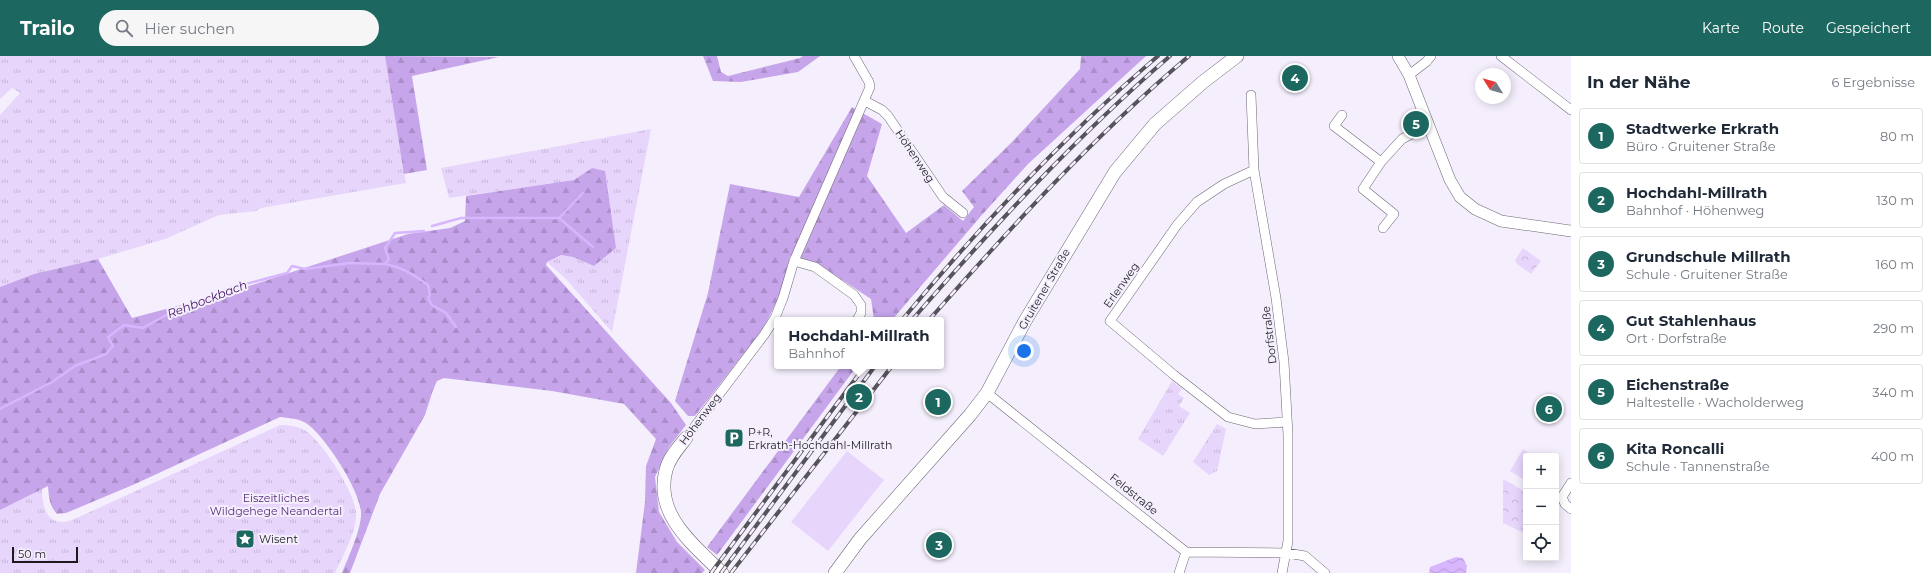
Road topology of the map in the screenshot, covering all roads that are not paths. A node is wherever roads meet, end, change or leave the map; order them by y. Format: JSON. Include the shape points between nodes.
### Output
{"nodes":[{"id":1,"x":854,"y":56,"type":"edge"},
{"id":2,"x":1238,"y":56,"type":"edge"},
{"id":3,"x":1398,"y":56,"type":"edge"},
{"id":4,"x":1432,"y":56,"type":"edge"},
{"id":5,"x":1501,"y":56,"type":"edge"},
{"id":6,"x":1409,"y":75,"type":"junction"},
{"id":7,"x":1250,"y":95,"type":"dead end"},
{"id":8,"x":865,"y":101,"type":"junction"},
{"id":9,"x":1571,"y":110,"type":"edge"},
{"id":10,"x":1342,"y":115,"type":"dead end"},
{"id":11,"x":1428,"y":125,"type":"junction"},
{"id":12,"x":1382,"y":162,"type":"junction"},
{"id":13,"x":1254,"y":170,"type":"junction"},
{"id":14,"x":963,"y":213,"type":"dead end"},
{"id":15,"x":1383,"y":228,"type":"dead end"},
{"id":16,"x":1571,"y":231,"type":"edge"},
{"id":17,"x":794,"y":260,"type":"junction"},
{"id":18,"x":775,"y":317,"type":"edge"},
{"id":19,"x":858,"y":317,"type":"edge"},
{"id":20,"x":774,"y":320,"type":"edge"},
{"id":21,"x":987,"y":393,"type":"junction"},
{"id":22,"x":1288,"y":422,"type":"junction"},
{"id":23,"x":686,"y":438,"type":"joint"},
{"id":24,"x":1571,"y":483,"type":"edge"},
{"id":25,"x":1571,"y":509,"type":"edge"},
{"id":26,"x":1186,"y":552,"type":"junction"},
{"id":27,"x":1287,"y":553,"type":"junction"},
{"id":28,"x":722,"y":573,"type":"edge"},
{"id":29,"x":835,"y":573,"type":"edge"},
{"id":30,"x":1179,"y":573,"type":"edge"},
{"id":31,"x":1282,"y":573,"type":"edge"},
{"id":32,"x":1325,"y":573,"type":"edge"}],
"edges":[{"from":1,"to":8,"type":"street","name":"Höhenweg","via":[[869,82],[870,87]]},
{"from":2,"to":21,"type":"main road","name":"Gruitener Straße","via":[[1202,82],[1155,124],[1115,172],[1025,321]]},
{"from":3,"to":6,"type":"street"},
{"from":4,"to":6,"type":"street"},
{"from":5,"to":9,"type":"street"},
{"from":6,"to":11,"type":"street"},
{"from":7,"to":13,"type":"street","name":"Dorfstraße"},
{"from":8,"to":14,"type":"street","name":"Höhenweg","via":[[888,116],[942,197]]},
{"from":8,"to":17,"type":"street","name":"Höhenweg"},
{"from":10,"to":12,"type":"street","via":[[1334,126]]},
{"from":11,"to":12,"type":"street","via":[[1402,139]]},
{"from":11,"to":16,"type":"street","via":[[1450,180],[1460,197],[1476,209],[1501,221]]},
{"from":12,"to":15,"type":"street","via":[[1363,189],[1394,214]]},
{"from":13,"to":22,"type":"street","name":"Dorfstraße","via":[[1276,298]]},
{"from":13,"to":22,"type":"street","name":"Erlenweg","via":[[1224,184],[1197,202],[1110,321],[1228,417],[1255,424]]},
{"from":17,"to":18,"type":"street","name":"Höhenweg"},
{"from":17,"to":19,"type":"street","via":[[815,267],[854,294],[861,305]]},
{"from":20,"to":23,"type":"street","name":"Höhenweg"},
{"from":21,"to":26,"type":"street","name":"Feldstraße"},
{"from":21,"to":29,"type":"main road","name":"Gruitener Straße","via":[[860,539]]},
{"from":22,"to":27,"type":"street","name":"Dorfstraße"},
{"from":23,"to":28,"type":"main road","name":"Höhenweg","via":[[672,456],[666,469],[666,502],[678,528]]},
{"from":24,"to":25,"type":"street","via":[[1562,497]]},
{"from":26,"to":27,"type":"street"},
{"from":26,"to":30,"type":"street"},
{"from":27,"to":31,"type":"street","name":"Dorfstraße"},
{"from":27,"to":32,"type":"street","via":[[1305,556]]}]}
